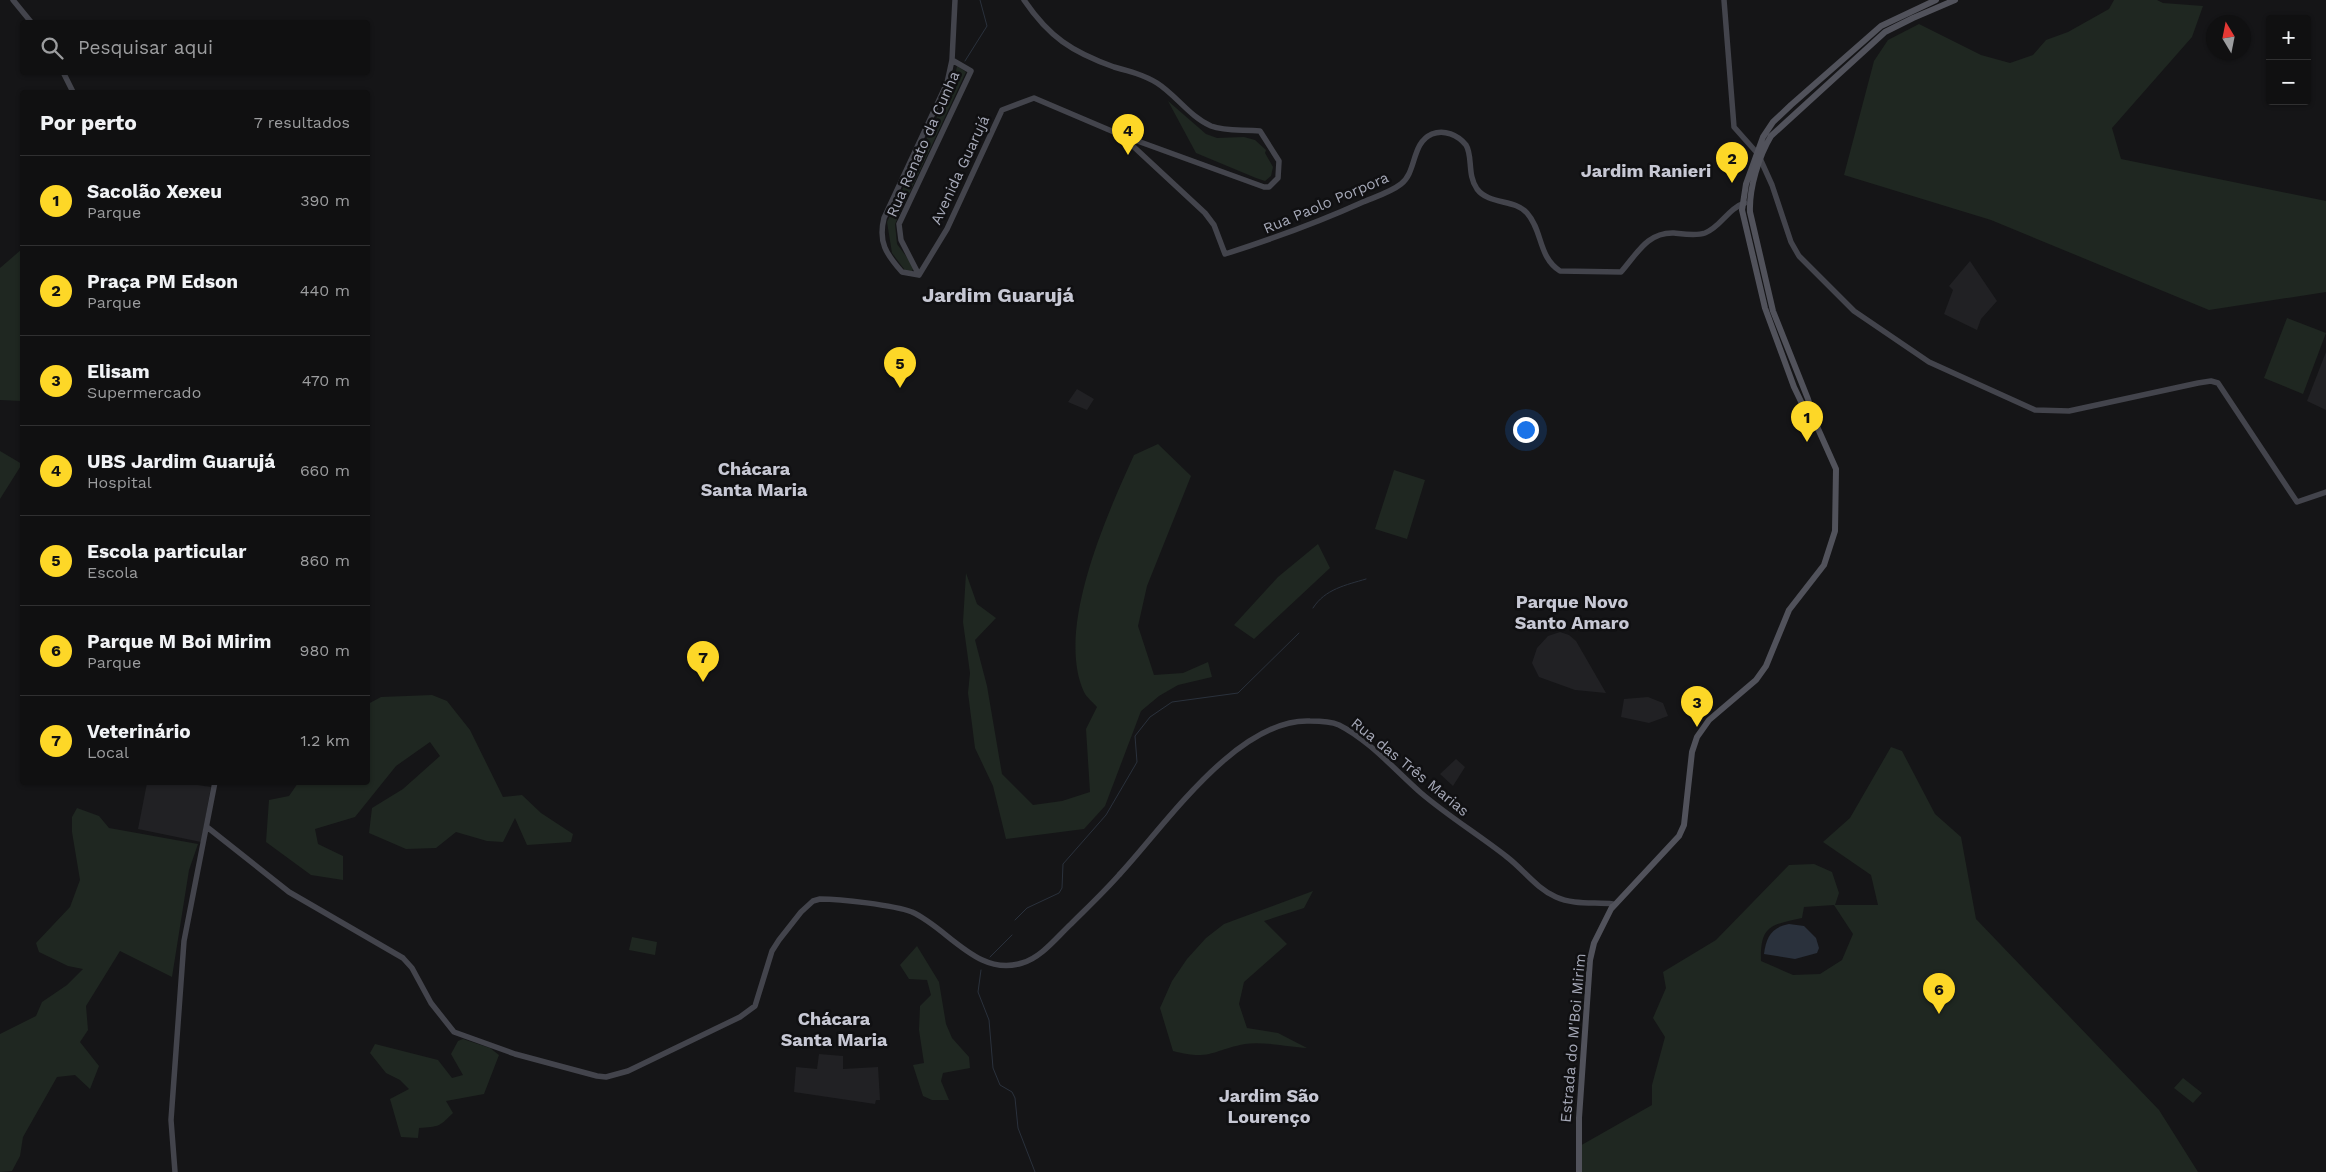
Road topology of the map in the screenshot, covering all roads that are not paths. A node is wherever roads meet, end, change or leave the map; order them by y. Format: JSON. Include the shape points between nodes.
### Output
{"nodes":[{"id":1,"x":13,"y":0,"type":"edge"},
{"id":2,"x":954,"y":0,"type":"edge"},
{"id":3,"x":1024,"y":0,"type":"edge"},
{"id":4,"x":1724,"y":0,"type":"edge"},
{"id":5,"x":1936,"y":0,"type":"edge"},
{"id":6,"x":1955,"y":0,"type":"edge"},
{"id":7,"x":29,"y":20,"type":"edge"},
{"id":8,"x":952,"y":60,"type":"junction"},
{"id":9,"x":64,"y":75,"type":"edge"},
{"id":10,"x":72,"y":90,"type":"edge"},
{"id":11,"x":1121,"y":135,"type":"junction"},
{"id":12,"x":1140,"y":142,"type":"junction"},
{"id":13,"x":1136,"y":150,"type":"junction"},
{"id":14,"x":1756,"y":151,"type":"junction"},
{"id":15,"x":1761,"y":161,"type":"junction"},
{"id":16,"x":1750,"y":202,"type":"junction"},
{"id":17,"x":1742,"y":204,"type":"junction"},
{"id":18,"x":902,"y":272,"type":"junction"},
{"id":19,"x":919,"y":274,"type":"junction"},
{"id":20,"x":899,"y":280,"type":"dead end"},
{"id":21,"x":1815,"y":422,"type":"junction"},
{"id":22,"x":2326,"y":492,"type":"edge"},
{"id":23,"x":214,"y":785,"type":"edge"},
{"id":24,"x":207,"y":827,"type":"junction"},
{"id":25,"x":1612,"y":906,"type":"junction"},
{"id":26,"x":175,"y":1172,"type":"edge"},
{"id":27,"x":1579,"y":1172,"type":"edge"}],
"edges":[{"from":1,"to":7,"type":"street"},
{"from":2,"to":8,"type":"street"},
{"from":3,"to":12,"type":"street","name":"Avenida Guarujá","via":[[1050,34],[1072,49],[1156,82],[1212,127],[1260,132],[1280,167],[1274,184],[1264,187]]},
{"from":4,"to":14,"type":"street","via":[[1732,122],[1738,135]]},
{"from":5,"to":14,"type":"main road","name":"Estrada do M'Boi Mirim","via":[[1889,20],[1871,33],[1773,122]]},
{"from":6,"to":15,"type":"main road","name":"Estrada do M'Boi Mirim","via":[[1893,27],[1876,39],[1771,136]]},
{"from":8,"to":18,"type":"street","via":[[947,83],[884,218],[881,238],[889,256]]},
{"from":8,"to":19,"type":"street","name":"Rua Renato da Cunha","via":[[971,71],[899,224],[901,240]]},
{"from":9,"to":10,"type":"street"},
{"from":11,"to":12,"type":"street","name":"Avenida Guarujá"},
{"from":11,"to":13,"type":"street"},
{"from":11,"to":19,"type":"street","name":"Avenida Guarujá","via":[[1034,98],[1002,110],[947,229]]},
{"from":12,"to":13,"type":"street"},
{"from":13,"to":17,"type":"street","name":"Rua Paolo Porpora","via":[[1205,213],[1214,225],[1226,254],[1340,212],[1396,187],[1405,180],[1422,142],[1428,136],[1442,132],[1466,145],[1471,175],[1480,192],[1526,211],[1546,257],[1560,271],[1621,272],[1650,238],[1667,233],[1702,234]]},
{"from":14,"to":15,"type":"street"},
{"from":14,"to":17,"type":"main road","name":"Estrada do M'Boi Mirim"},
{"from":15,"to":16,"type":"main road","name":"Estrada do M'Boi Mirim"},
{"from":15,"to":22,"type":"street","via":[[1799,256],[1854,311],[1917,354],[2029,409],[2044,412],[2069,411],[2210,381],[2218,383],[2297,502]]},
{"from":16,"to":17,"type":"street"},
{"from":16,"to":21,"type":"main road","name":"Estrada do M'Boi Mirim","via":[[1773,311]]},
{"from":17,"to":21,"type":"main road","name":"Estrada do M'Boi Mirim","via":[[1746,234],[1772,330],[1798,395]]},
{"from":18,"to":19,"type":"street"},
{"from":18,"to":20,"type":"street"},
{"from":21,"to":25,"type":"main road","name":"Estrada do M'Boi Mirim","via":[[1836,469],[1836,522],[1830,551],[1818,574],[1789,610],[1766,666],[1756,680],[1709,720],[1697,737],[1692,752],[1684,825],[1678,836],[1664,854],[1622,890]]},
{"from":23,"to":24,"type":"street"},
{"from":24,"to":25,"type":"street","name":"Rua das Três Marias","via":[[289,892],[402,958],[454,1032],[515,1054],[606,1077],[628,1072],[740,1017],[755,1006],[772,952],[800,912],[813,901],[827,899],[910,912],[936,926],[959,946],[986,962],[1023,963],[1042,952],[1112,882],[1216,767],[1261,734],[1278,726],[1309,720],[1338,724],[1442,810],[1507,857],[1546,892],[1569,902]]},
{"from":24,"to":26,"type":"street","via":[[184,941],[171,1120]]},
{"from":25,"to":27,"type":"main road","name":"Estrada do M'Boi Mirim","via":[[1594,943],[1590,960],[1579,1118]]}]}
